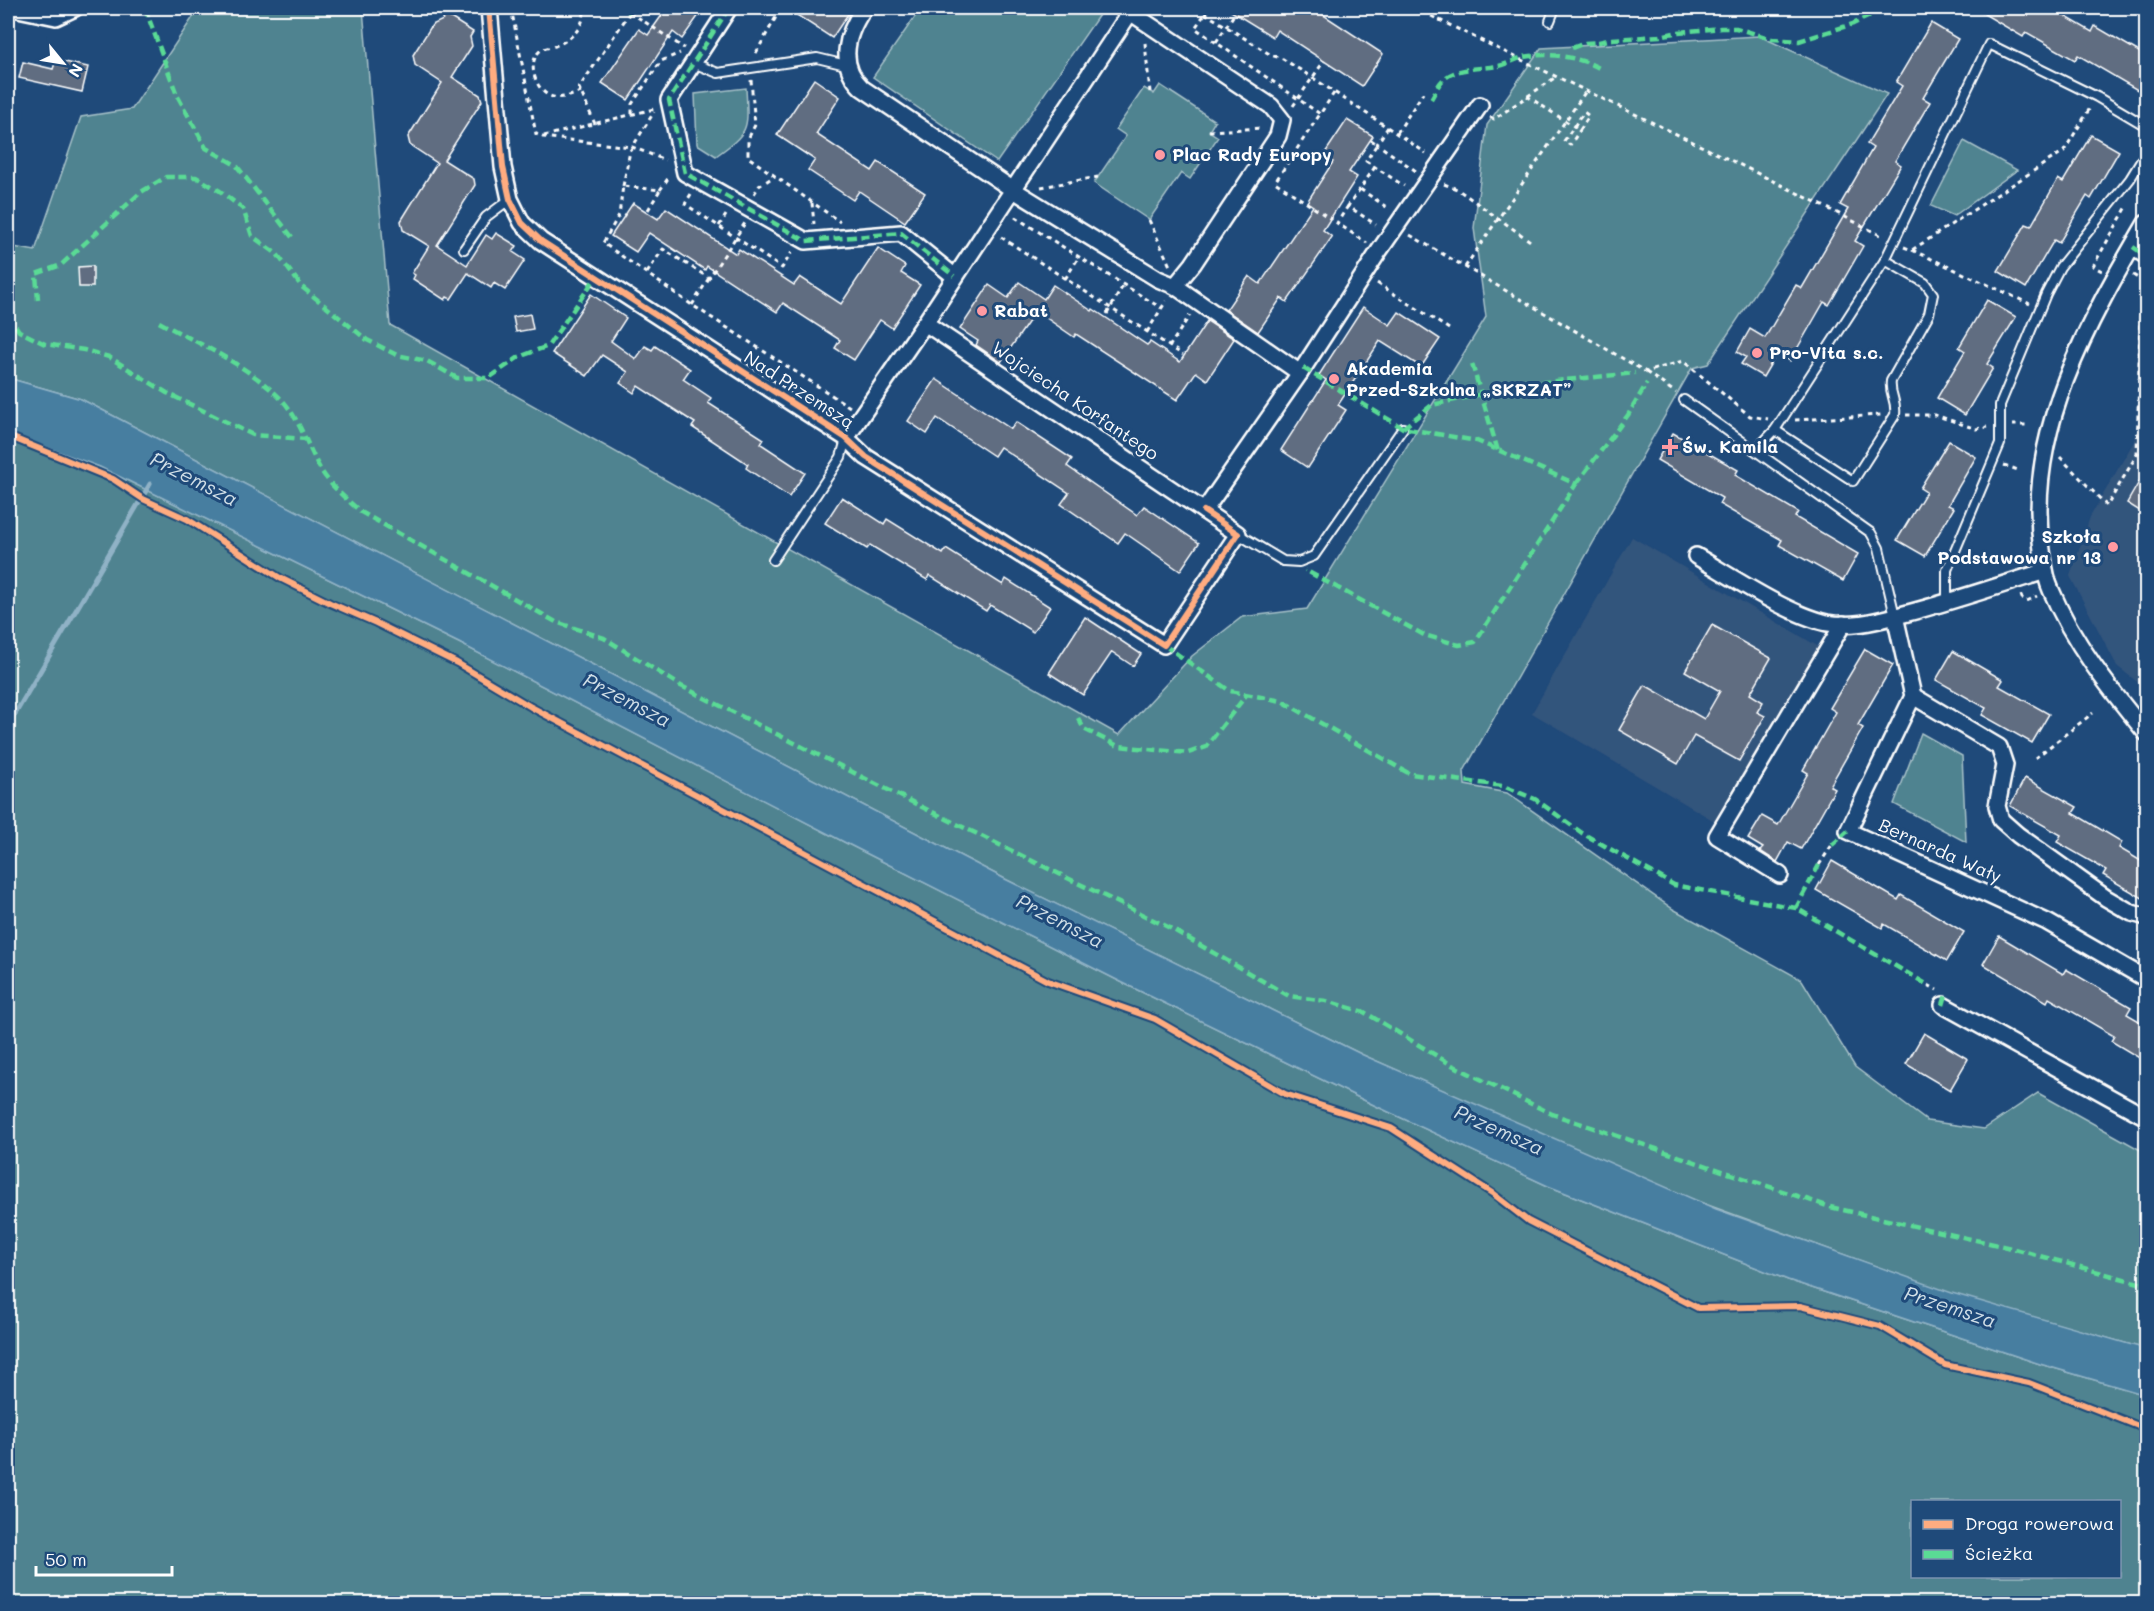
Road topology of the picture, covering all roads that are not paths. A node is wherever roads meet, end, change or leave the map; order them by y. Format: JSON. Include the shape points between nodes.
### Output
{"nodes":[{"id":1,"x":13,"y":8,"type":"edge"},
{"id":2,"x":75,"y":8,"type":"edge"},
{"id":3,"x":489,"y":8,"type":"edge"},
{"id":4,"x":729,"y":8,"type":"edge"},
{"id":5,"x":864,"y":8,"type":"edge"},
{"id":6,"x":1555,"y":8,"type":"edge"},
{"id":7,"x":1131,"y":10,"type":"edge"},
{"id":8,"x":1550,"y":21,"type":"dead end"},
{"id":9,"x":693,"y":63,"type":"junction"},
{"id":10,"x":846,"y":65,"type":"junction"},
{"id":11,"x":1479,"y":105,"type":"dead end"},
{"id":12,"x":2146,"y":126,"type":"edge"},
{"id":13,"x":2146,"y":153,"type":"edge"},
{"id":14,"x":1012,"y":189,"type":"junction"},
{"id":15,"x":510,"y":199,"type":"junction"},
{"id":16,"x":2146,"y":224,"type":"edge"},
{"id":17,"x":464,"y":249,"type":"dead end"},
{"id":18,"x":2141,"y":252,"type":"edge"},
{"id":19,"x":1886,"y":260,"type":"junction"},
{"id":20,"x":954,"y":276,"type":"junction"},
{"id":21,"x":1177,"y":285,"type":"junction"},
{"id":22,"x":925,"y":323,"type":"junction"},
{"id":23,"x":1300,"y":373,"type":"junction"},
{"id":24,"x":1684,"y":400,"type":"dead end"},
{"id":25,"x":1403,"y":428,"type":"dead end"},
{"id":26,"x":1775,"y":430,"type":"junction"},
{"id":27,"x":846,"y":438,"type":"junction"},
{"id":28,"x":1756,"y":450,"type":"junction"},
{"id":29,"x":1204,"y":511,"type":"junction"},
{"id":30,"x":1238,"y":534,"type":"junction"},
{"id":31,"x":1696,"y":556,"type":"dead end"},
{"id":32,"x":773,"y":560,"type":"dead end"},
{"id":33,"x":2045,"y":571,"type":"junction"},
{"id":34,"x":1947,"y":602,"type":"junction"},
{"id":35,"x":1895,"y":616,"type":"junction"},
{"id":36,"x":1843,"y":624,"type":"junction"},
{"id":37,"x":1913,"y":696,"type":"junction"},
{"id":38,"x":2146,"y":734,"type":"edge"},
{"id":39,"x":1780,"y":875,"type":"dead end"},
{"id":40,"x":2146,"y":917,"type":"edge"},
{"id":41,"x":2146,"y":979,"type":"edge"},
{"id":42,"x":1943,"y":1005,"type":"dead end"},
{"id":43,"x":2146,"y":1117,"type":"edge"}],
"edges":[{"from":1,"to":2,"type":"street","via":[[56,17]]},
{"from":3,"to":15,"type":"street","name":"Nad Przemszą","via":[[503,167]]},
{"from":4,"to":9,"type":"street"},
{"from":5,"to":10,"type":"street","via":[[847,42]]},
{"from":6,"to":8,"type":"lane"},
{"from":7,"to":14,"type":"street"},
{"from":7,"to":21,"type":"street","via":[[1270,106],[1282,120],[1278,136]]},
{"from":9,"to":10,"type":"lane","via":[[718,73],[817,58]]},
{"from":9,"to":20,"type":"street","via":[[663,104],[686,173],[806,241],[901,233]]},
{"from":10,"to":14,"type":"street","via":[[862,88]]},
{"from":11,"to":23,"type":"street"},
{"from":12,"to":19,"type":"lane","via":[[2097,97],[1989,44]]},
{"from":13,"to":34,"type":"lane","via":[[2060,267],[2040,308],[2000,405],[2000,444],[1947,570]]},
{"from":14,"to":20,"type":"street"},
{"from":14,"to":21,"type":"street","via":[[1158,279]]},
{"from":15,"to":17,"type":"lane","via":[[486,217]]},
{"from":15,"to":27,"type":"street","name":"Nad Przemszą","via":[[522,223],[541,241]]},
{"from":16,"to":18,"type":"street"},
{"from":18,"to":33,"type":"street","via":[[2116,279],[2061,392],[2040,483],[2038,525]]},
{"from":19,"to":26,"type":"lane"},
{"from":19,"to":26,"type":"lane","via":[[1925,283],[1933,294],[1929,314],[1891,381],[1894,414],[1853,481]]},
{"from":20,"to":22,"type":"street"},
{"from":21,"to":23,"type":"street"},
{"from":22,"to":27,"type":"street"},
{"from":22,"to":29,"type":"street","name":"Wojciecha Korfantego"},
{"from":23,"to":29,"type":"street"},
{"from":24,"to":28,"type":"lane"},
{"from":25,"to":30,"type":"lane","via":[[1314,556],[1299,562],[1283,561]]},
{"from":26,"to":28,"type":"lane"},
{"from":27,"to":30,"type":"street","name":"Nad Przemszą","via":[[866,457],[1164,645]]},
{"from":27,"to":32,"type":"lane","via":[[841,457]]},
{"from":28,"to":35,"type":"lane","via":[[1871,533],[1880,548]]},
{"from":29,"to":30,"type":"street","name":"Wojciecha Korfantego"},
{"from":31,"to":36,"type":"street","via":[[1783,606]]},
{"from":33,"to":34,"type":"street"},
{"from":33,"to":38,"type":"street","via":[[2078,642]]},
{"from":34,"to":35,"type":"street"},
{"from":35,"to":36,"type":"street"},
{"from":35,"to":37,"type":"street"},
{"from":36,"to":39,"type":"street","via":[[1717,836]]},
{"from":37,"to":40,"type":"street","via":[[1999,747],[2005,765],[1997,807],[2001,820],[2106,898]]},
{"from":37,"to":41,"type":"street","name":"Bernarda Wały","via":[[1848,831],[2047,922]]},
{"from":42,"to":43,"type":"street"}]}
